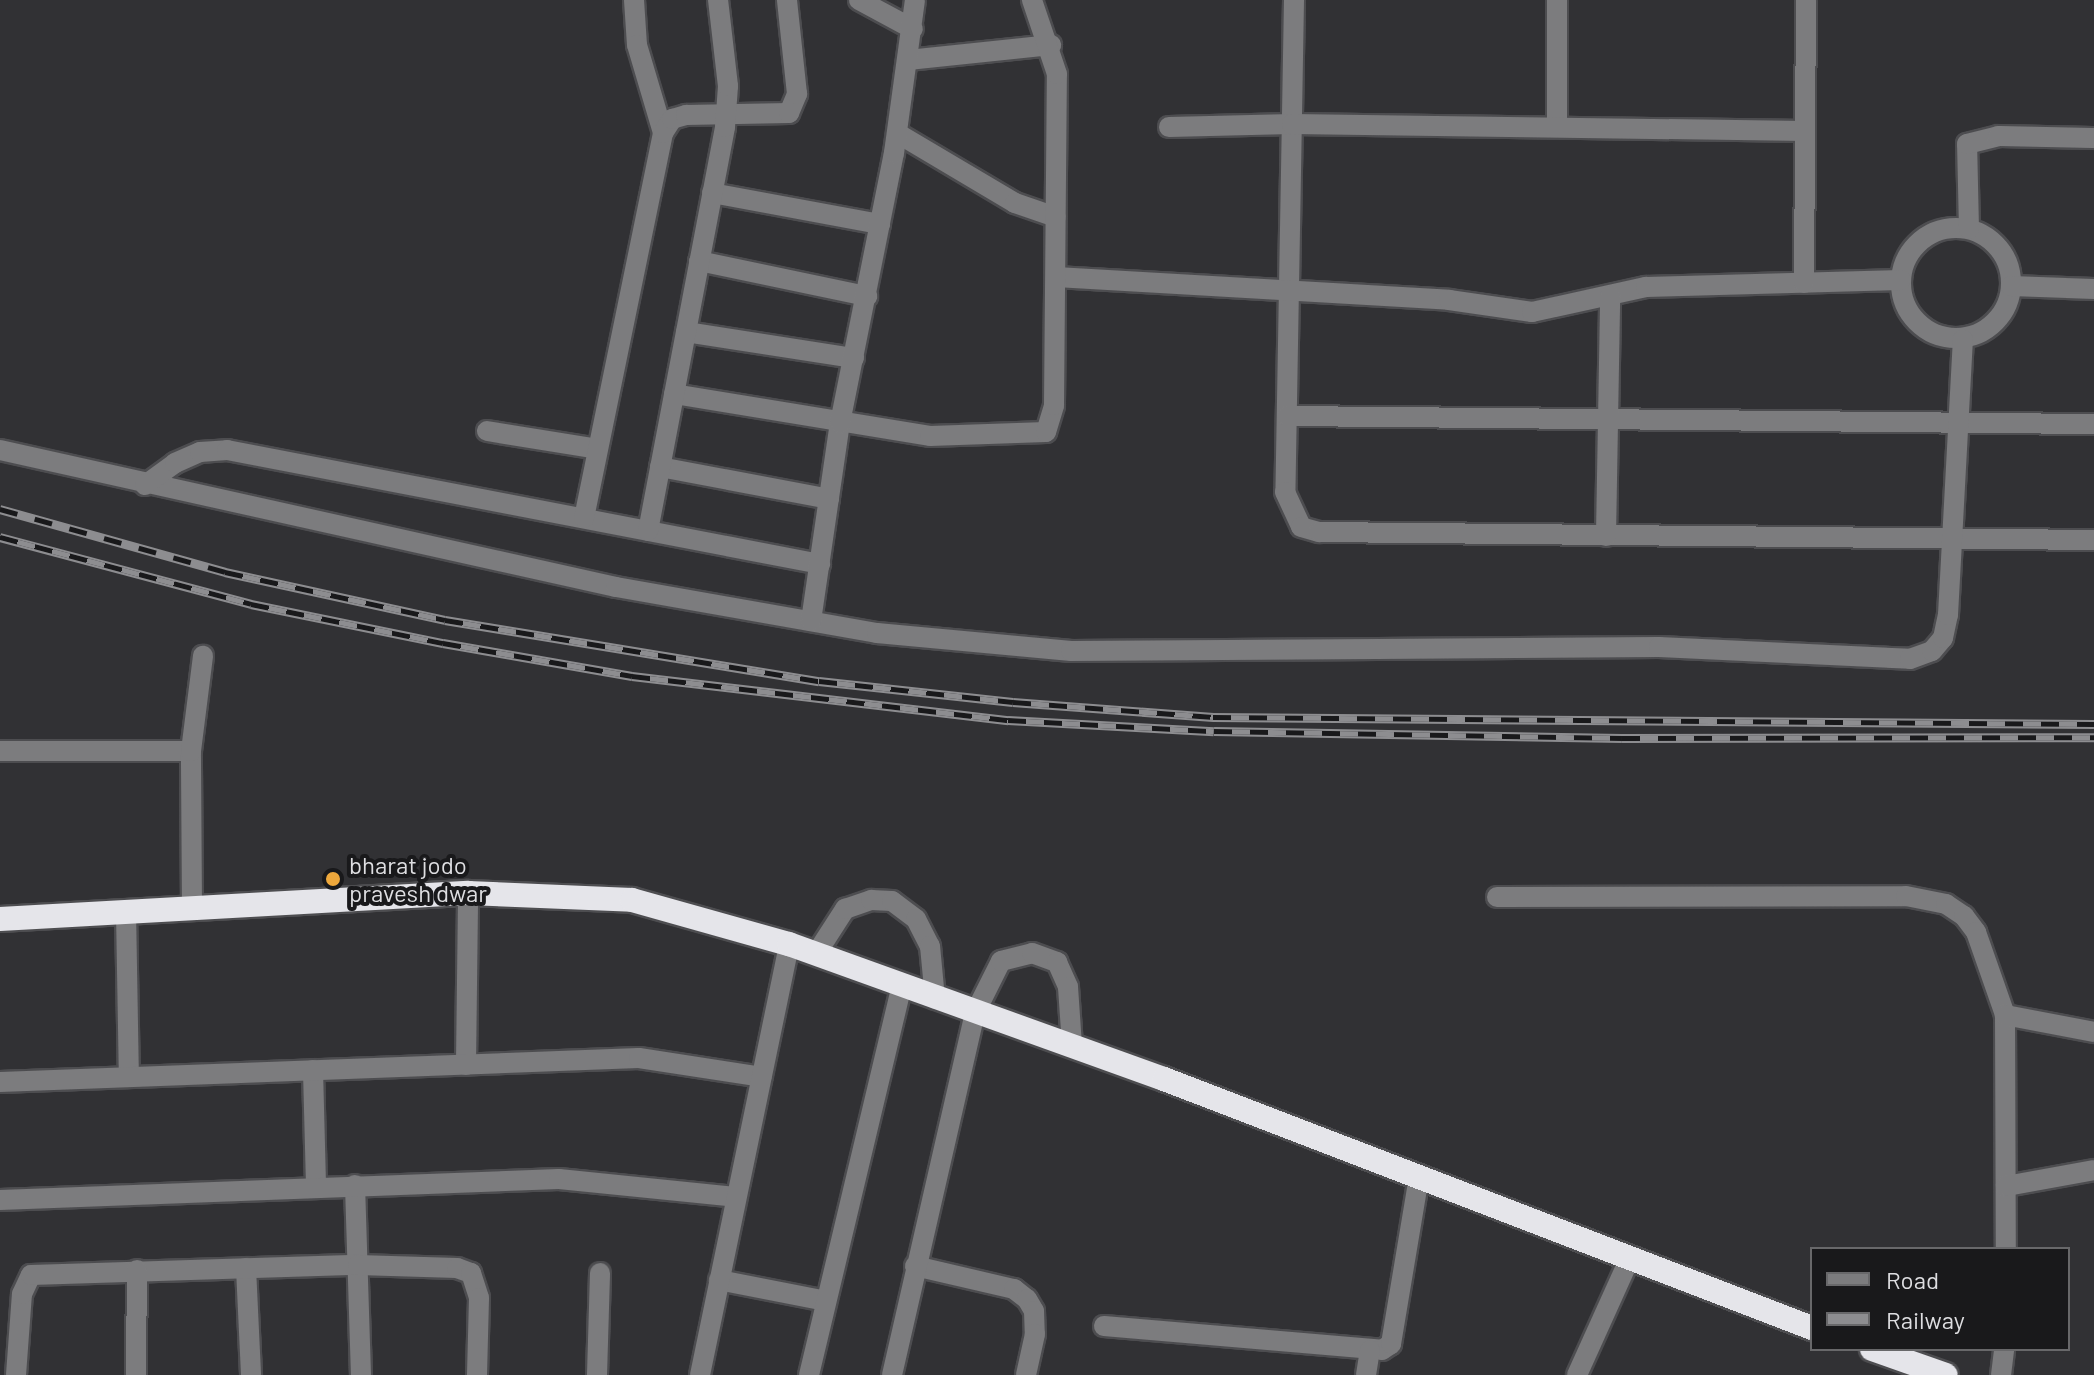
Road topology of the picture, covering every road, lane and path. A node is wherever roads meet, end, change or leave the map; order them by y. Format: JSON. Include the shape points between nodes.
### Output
{"nodes":[{"id":1,"x":634,"y":0,"type":"edge"},
{"id":2,"x":718,"y":0,"type":"edge"},
{"id":3,"x":787,"y":0,"type":"edge"},
{"id":4,"x":859,"y":0,"type":"edge"},
{"id":5,"x":915,"y":0,"type":"edge"},
{"id":6,"x":1032,"y":0,"type":"edge"},
{"id":7,"x":1294,"y":0,"type":"edge"},
{"id":8,"x":1557,"y":0,"type":"edge"},
{"id":9,"x":1806,"y":0,"type":"edge"},
{"id":10,"x":913,"y":29,"type":"junction"},
{"id":11,"x":1051,"y":45,"type":"junction"},
{"id":12,"x":908,"y":60,"type":"junction"},
{"id":13,"x":726,"y":112,"type":"junction"},
{"id":14,"x":1292,"y":124,"type":"junction"},
{"id":15,"x":1169,"y":127,"type":"dead end"},
{"id":16,"x":1557,"y":127,"type":"junction"},
{"id":17,"x":1805,"y":131,"type":"junction"},
{"id":18,"x":663,"y":133,"type":"junction"},
{"id":19,"x":897,"y":133,"type":"junction"},
{"id":20,"x":2094,"y":138,"type":"edge"},
{"id":21,"x":712,"y":193,"type":"junction"},
{"id":22,"x":1056,"y":217,"type":"junction"},
{"id":23,"x":880,"y":224,"type":"junction"},
{"id":24,"x":1969,"y":229,"type":"junction"},
{"id":25,"x":699,"y":261,"type":"junction"},
{"id":26,"x":1056,"y":277,"type":"junction"},
{"id":27,"x":1901,"y":280,"type":"junction"},
{"id":28,"x":1804,"y":283,"type":"junction"},
{"id":29,"x":2011,"y":286,"type":"junction"},
{"id":30,"x":2094,"y":289,"type":"edge"},
{"id":31,"x":1289,"y":291,"type":"junction"},
{"id":32,"x":867,"y":296,"type":"junction"},
{"id":33,"x":1610,"y":296,"type":"junction"},
{"id":34,"x":686,"y":332,"type":"junction"},
{"id":35,"x":1963,"y":339,"type":"junction"},
{"id":36,"x":854,"y":358,"type":"junction"},
{"id":37,"x":674,"y":394,"type":"junction"},
{"id":38,"x":1287,"y":416,"type":"junction"},
{"id":39,"x":1606,"y":418,"type":"junction"},
{"id":40,"x":1959,"y":420,"type":"junction"},
{"id":41,"x":840,"y":423,"type":"junction"},
{"id":42,"x":2094,"y":424,"type":"edge"},
{"id":43,"x":487,"y":431,"type":"dead end"},
{"id":44,"x":598,"y":449,"type":"junction"},
{"id":45,"x":0,"y":450,"type":"edge"},
{"id":46,"x":660,"y":467,"type":"junction"},
{"id":47,"x":145,"y":485,"type":"junction"},
{"id":48,"x":829,"y":499,"type":"junction"},
{"id":49,"x":584,"y":518,"type":"junction"},
{"id":50,"x":648,"y":531,"type":"junction"},
{"id":51,"x":1952,"y":535,"type":"junction"},
{"id":52,"x":1606,"y":536,"type":"junction"},
{"id":53,"x":2094,"y":540,"type":"edge"},
{"id":54,"x":820,"y":564,"type":"junction"},
{"id":55,"x":811,"y":621,"type":"junction"},
{"id":56,"x":203,"y":656,"type":"dead end"},
{"id":57,"x":0,"y":751,"type":"edge"},
{"id":58,"x":191,"y":751,"type":"junction"},
{"id":59,"x":468,"y":893,"type":"junction"},
{"id":60,"x":1497,"y":897,"type":"dead end"},
{"id":61,"x":192,"y":907,"type":"junction"},
{"id":62,"x":126,"y":911,"type":"junction"},
{"id":63,"x":0,"y":919,"type":"edge"},
{"id":64,"x":789,"y":944,"type":"junction"},
{"id":65,"x":816,"y":954,"type":"junction"},
{"id":66,"x":902,"y":986,"type":"junction"},
{"id":67,"x":935,"y":999,"type":"junction"},
{"id":68,"x":975,"y":1013,"type":"junction"},
{"id":69,"x":2005,"y":1015,"type":"junction"},
{"id":70,"x":2094,"y":1032,"type":"edge"},
{"id":71,"x":1072,"y":1046,"type":"junction"},
{"id":72,"x":466,"y":1065,"type":"junction"},
{"id":73,"x":313,"y":1070,"type":"junction"},
{"id":74,"x":129,"y":1077,"type":"junction"},
{"id":75,"x":762,"y":1077,"type":"junction"},
{"id":76,"x":0,"y":1082,"type":"edge"},
{"id":77,"x":2094,"y":1170,"type":"edge"},
{"id":78,"x":1419,"y":1177,"type":"junction"},
{"id":79,"x":355,"y":1185,"type":"junction"},
{"id":80,"x":2006,"y":1186,"type":"junction"},
{"id":81,"x":316,"y":1187,"type":"junction"},
{"id":82,"x":735,"y":1197,"type":"junction"},
{"id":83,"x":0,"y":1200,"type":"edge"},
{"id":84,"x":2006,"y":1247,"type":"edge"},
{"id":85,"x":1629,"y":1260,"type":"junction"},
{"id":86,"x":358,"y":1265,"type":"junction"},
{"id":87,"x":915,"y":1266,"type":"junction"},
{"id":88,"x":246,"y":1268,"type":"junction"},
{"id":89,"x":137,"y":1270,"type":"junction"},
{"id":90,"x":600,"y":1273,"type":"dead end"},
{"id":91,"x":719,"y":1280,"type":"junction"},
{"id":92,"x":826,"y":1301,"type":"junction"},
{"id":93,"x":1104,"y":1326,"type":"dead end"},
{"id":94,"x":1810,"y":1327,"type":"edge"},
{"id":95,"x":1370,"y":1350,"type":"junction"},
{"id":96,"x":1878,"y":1351,"type":"edge"},
{"id":97,"x":2004,"y":1351,"type":"edge"},
{"id":98,"x":16,"y":1375,"type":"edge"},
{"id":99,"x":136,"y":1375,"type":"edge"},
{"id":100,"x":251,"y":1375,"type":"edge"},
{"id":101,"x":361,"y":1375,"type":"edge"},
{"id":102,"x":477,"y":1375,"type":"edge"},
{"id":103,"x":597,"y":1375,"type":"edge"},
{"id":104,"x":700,"y":1375,"type":"edge"},
{"id":105,"x":809,"y":1375,"type":"edge"},
{"id":106,"x":892,"y":1375,"type":"edge"},
{"id":107,"x":1026,"y":1375,"type":"edge"},
{"id":108,"x":1366,"y":1375,"type":"edge"},
{"id":109,"x":1577,"y":1375,"type":"edge"},
{"id":110,"x":1946,"y":1375,"type":"edge"},
{"id":111,"x":2001,"y":1375,"type":"edge"}],
"edges":[{"from":1,"to":18,"type":"street","via":[[637,45]]},
{"from":2,"to":13,"type":"street"},
{"from":3,"to":13,"type":"street","via":[[795,106],[780,114]]},
{"from":4,"to":10,"type":"street"},
{"from":5,"to":10,"type":"street"},
{"from":6,"to":11,"type":"street"},
{"from":7,"to":14,"type":"street"},
{"from":8,"to":16,"type":"street"},
{"from":9,"to":17,"type":"street"},
{"from":10,"to":12,"type":"street"},
{"from":11,"to":12,"type":"street"},
{"from":11,"to":22,"type":"street","via":[[1057,74]]},
{"from":12,"to":19,"type":"street"},
{"from":13,"to":18,"type":"street","via":[[672,119]]},
{"from":13,"to":21,"type":"street"},
{"from":14,"to":15,"type":"street"},
{"from":14,"to":16,"type":"street"},
{"from":14,"to":31,"type":"street"},
{"from":16,"to":17,"type":"street"},
{"from":17,"to":28,"type":"street"},
{"from":18,"to":44,"type":"street"},
{"from":19,"to":22,"type":"street","via":[[1015,203]]},
{"from":19,"to":23,"type":"street"},
{"from":20,"to":24,"type":"street","via":[[1998,136],[1967,144]]},
{"from":21,"to":23,"type":"street"},
{"from":21,"to":25,"type":"street"},
{"from":22,"to":26,"type":"street"},
{"from":23,"to":32,"type":"street"},
{"from":24,"to":27,"type":"street","via":[[1950,228],[1916,245]]},
{"from":24,"to":29,"type":"street","via":[[2000,250]]},
{"from":25,"to":32,"type":"street"},
{"from":25,"to":34,"type":"street"},
{"from":26,"to":31,"type":"street"},
{"from":26,"to":41,"type":"street","via":[[1054,405],[1046,432],[930,436]]},
{"from":27,"to":28,"type":"street"},
{"from":27,"to":35,"type":"street","via":[[1905,304],[1918,324],[1932,333]]},
{"from":28,"to":33,"type":"street","via":[[1646,287]]},
{"from":29,"to":30,"type":"street"},
{"from":29,"to":35,"type":"street","via":[[1997,321]]},
{"from":31,"to":33,"type":"street","via":[[1449,300],[1506,312],[1578,306]]},
{"from":31,"to":38,"type":"street"},
{"from":32,"to":36,"type":"street"},
{"from":33,"to":39,"type":"street"},
{"from":34,"to":36,"type":"street"},
{"from":34,"to":37,"type":"street"},
{"from":35,"to":40,"type":"street"},
{"from":36,"to":41,"type":"street"},
{"from":37,"to":41,"type":"street"},
{"from":37,"to":46,"type":"street"},
{"from":38,"to":39,"type":"street"},
{"from":38,"to":52,"type":"street","via":[[1285,492],[1301,527],[1319,532]]},
{"from":39,"to":40,"type":"street"},
{"from":39,"to":52,"type":"street"},
{"from":40,"to":42,"type":"street"},
{"from":40,"to":51,"type":"street"},
{"from":41,"to":48,"type":"street"},
{"from":43,"to":44,"type":"street"},
{"from":44,"to":49,"type":"street"},
{"from":45,"to":47,"type":"street"},
{"from":46,"to":48,"type":"street"},
{"from":46,"to":50,"type":"street"},
{"from":47,"to":49,"type":"street","via":[[200,452],[227,450]]},
{"from":47,"to":55,"type":"street","via":[[616,587]]},
{"from":48,"to":54,"type":"street"},
{"from":49,"to":50,"type":"street"},
{"from":50,"to":54,"type":"street"},
{"from":51,"to":52,"type":"street"},
{"from":51,"to":53,"type":"street"},
{"from":51,"to":55,"type":"street","via":[[1943,638],[1932,651],[1910,659],[1659,647],[1071,651]]},
{"from":54,"to":55,"type":"street"},
{"from":56,"to":58,"type":"street"},
{"from":57,"to":58,"type":"street"},
{"from":58,"to":61,"type":"street"},
{"from":59,"to":61,"type":"highway"},
{"from":59,"to":64,"type":"highway","via":[[632,900]]},
{"from":59,"to":72,"type":"street"},
{"from":60,"to":69,"type":"street","via":[[1906,896],[1946,904],[1976,932]]},
{"from":61,"to":62,"type":"highway"},
{"from":62,"to":63,"type":"highway"},
{"from":62,"to":74,"type":"street"},
{"from":64,"to":65,"type":"highway"},
{"from":64,"to":75,"type":"street"},
{"from":65,"to":66,"type":"highway"},
{"from":65,"to":67,"type":"street","via":[[845,909],[871,900],[892,901],[916,919],[930,946]]},
{"from":66,"to":67,"type":"highway"},
{"from":66,"to":92,"type":"street"},
{"from":67,"to":68,"type":"highway"},
{"from":68,"to":71,"type":"highway"},
{"from":68,"to":71,"type":"street","via":[[1001,961],[1032,953],[1057,962],[1068,987]]},
{"from":68,"to":87,"type":"street"},
{"from":69,"to":70,"type":"street"},
{"from":69,"to":80,"type":"street"},
{"from":71,"to":78,"type":"highway"},
{"from":72,"to":73,"type":"street"},
{"from":72,"to":75,"type":"street","via":[[639,1058]]},
{"from":73,"to":74,"type":"street"},
{"from":73,"to":81,"type":"street"},
{"from":74,"to":76,"type":"street"},
{"from":75,"to":82,"type":"street"},
{"from":77,"to":80,"type":"street"},
{"from":78,"to":85,"type":"highway"},
{"from":78,"to":95,"type":"street","via":[[1391,1344]]},
{"from":79,"to":81,"type":"street"},
{"from":79,"to":82,"type":"street","via":[[559,1179]]},
{"from":79,"to":86,"type":"street"},
{"from":80,"to":84,"type":"street"},
{"from":81,"to":83,"type":"street"},
{"from":82,"to":91,"type":"street"},
{"from":85,"to":94,"type":"highway"},
{"from":85,"to":109,"type":"street"},
{"from":86,"to":88,"type":"street"},
{"from":86,"to":101,"type":"street"},
{"from":86,"to":102,"type":"street","via":[[471,1273],[479,1298]]},
{"from":87,"to":106,"type":"street"},
{"from":87,"to":107,"type":"street","via":[[1014,1289],[1027,1299],[1034,1311],[1035,1334]]},
{"from":88,"to":89,"type":"street"},
{"from":88,"to":100,"type":"street"},
{"from":89,"to":98,"type":"street","via":[[31,1275],[22,1294]]},
{"from":89,"to":99,"type":"street"},
{"from":90,"to":103,"type":"street"},
{"from":91,"to":92,"type":"street"},
{"from":91,"to":104,"type":"street"},
{"from":92,"to":105,"type":"street"},
{"from":93,"to":95,"type":"street"},
{"from":95,"to":108,"type":"street"},
{"from":96,"to":110,"type":"highway"},
{"from":97,"to":111,"type":"street"}]}
